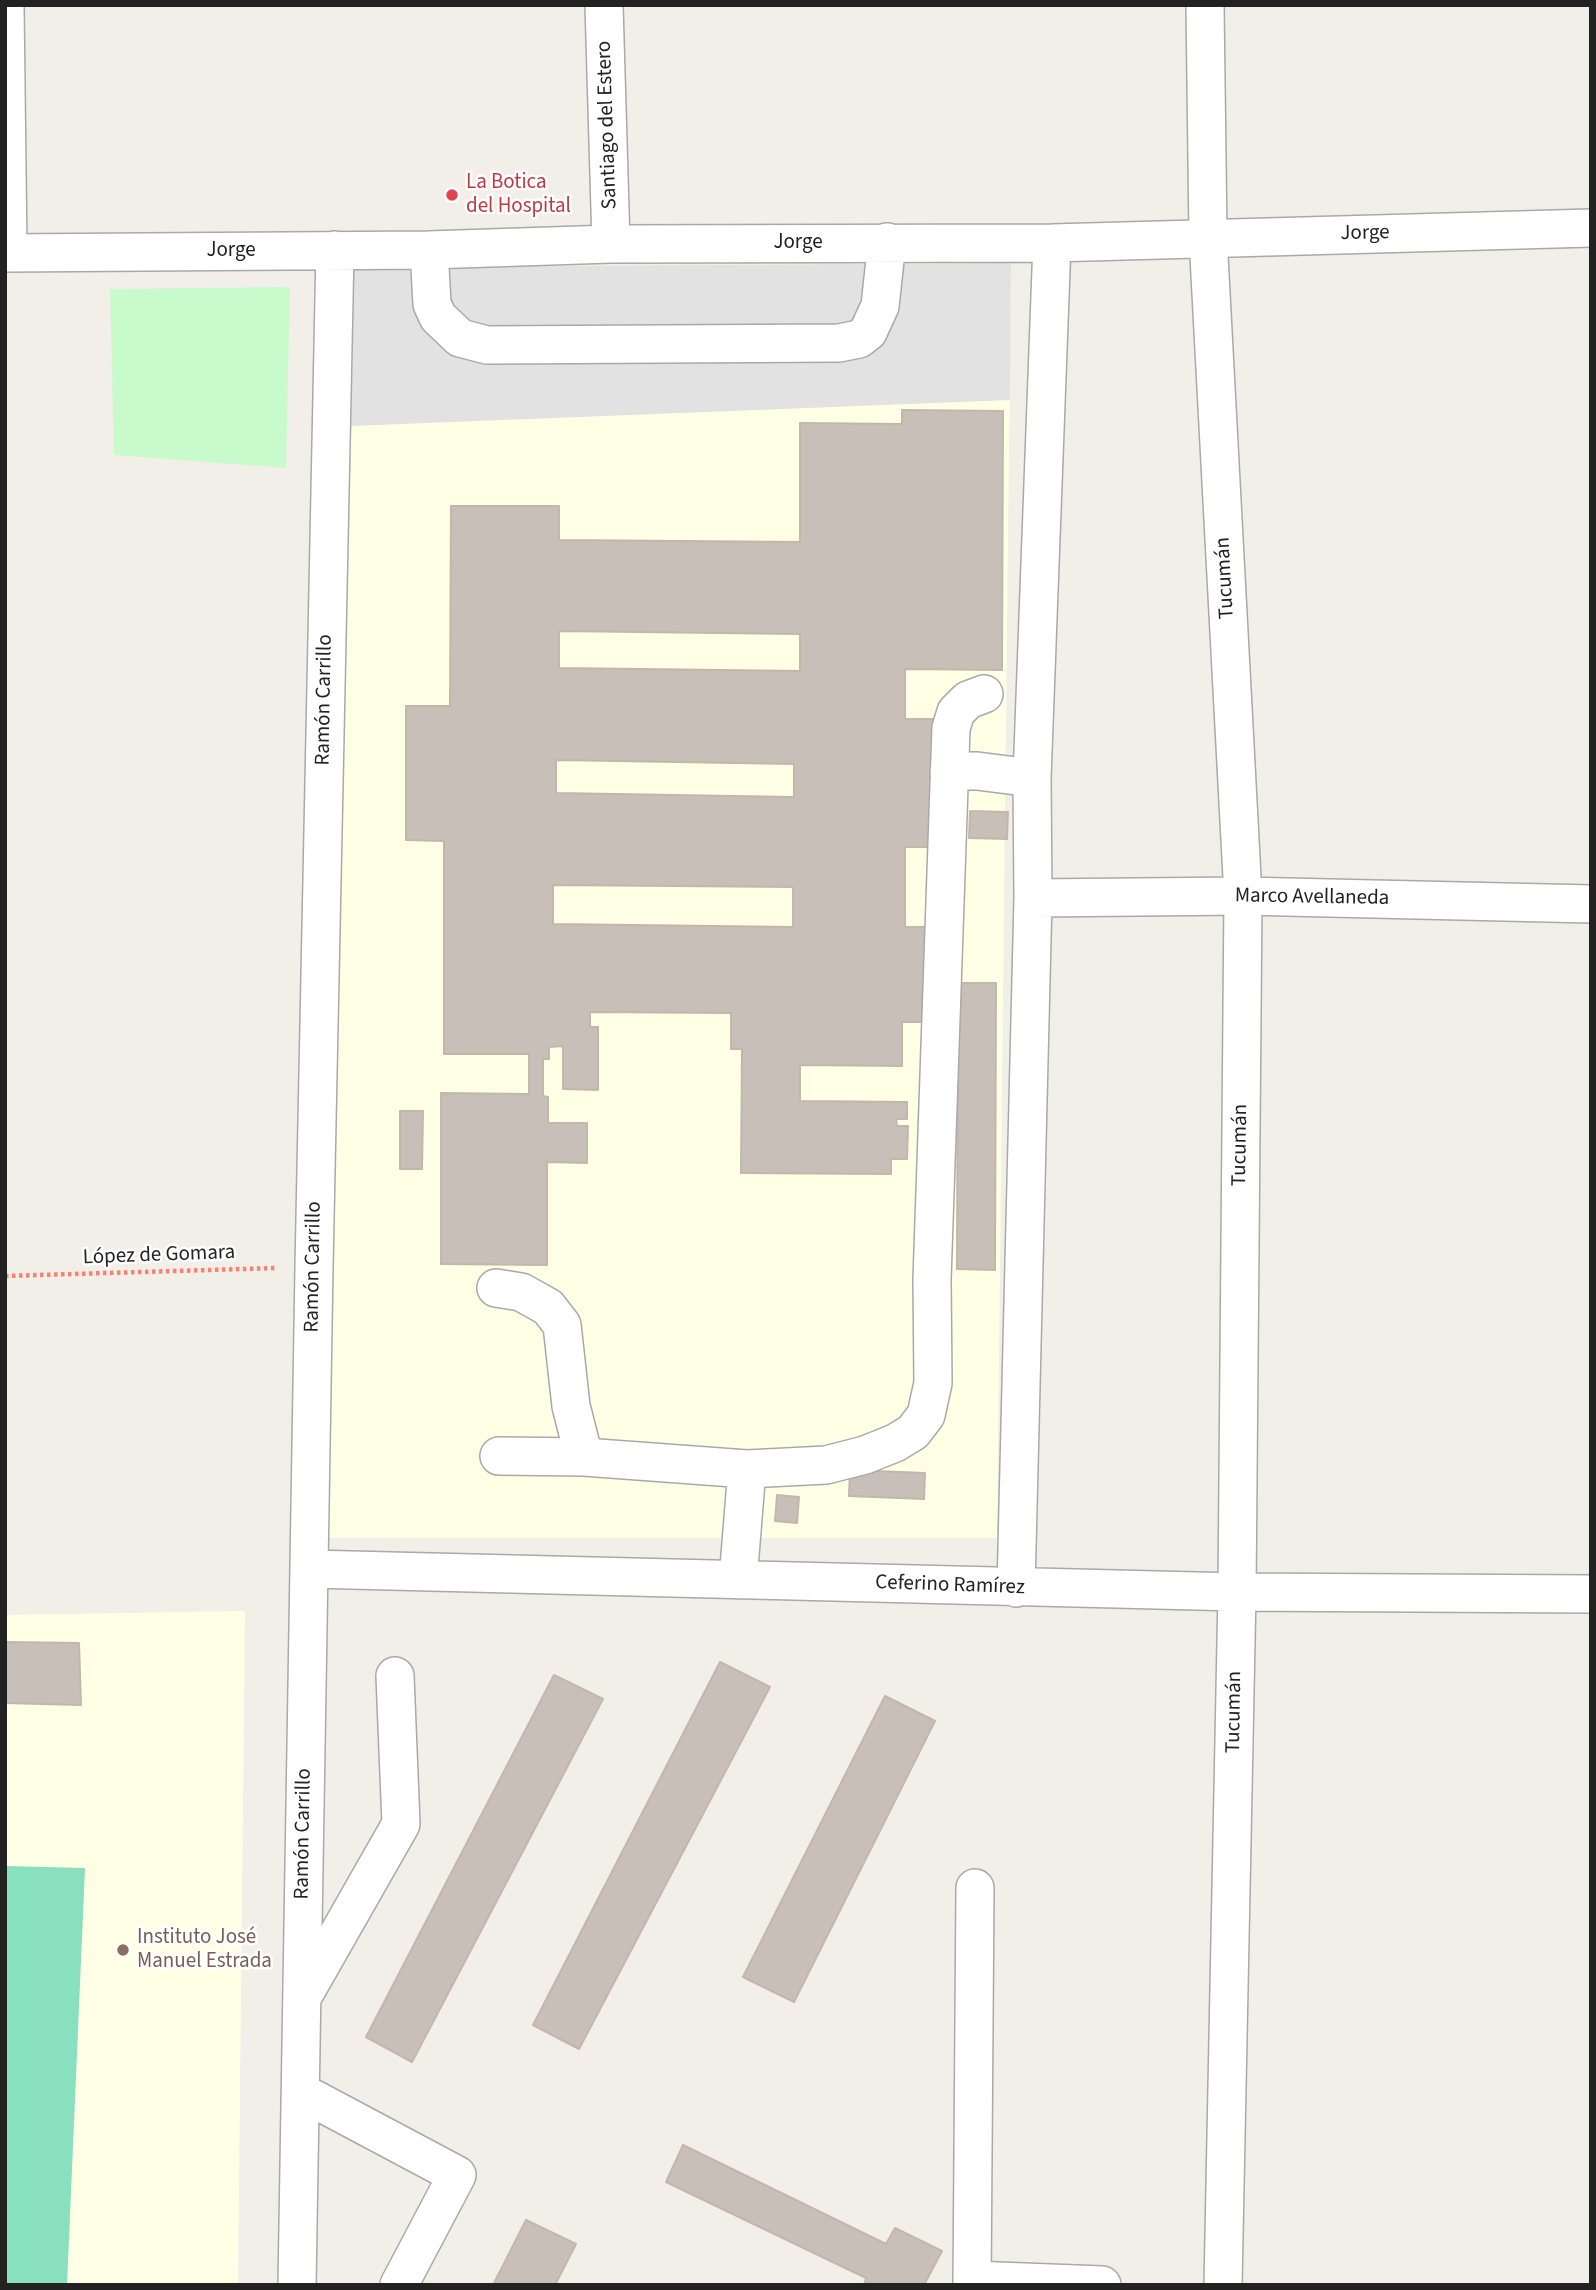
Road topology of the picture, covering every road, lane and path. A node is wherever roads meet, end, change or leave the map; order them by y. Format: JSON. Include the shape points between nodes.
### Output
{"nodes":[{"id":1,"x":5,"y":5,"type":"edge"},
{"id":2,"x":604,"y":5,"type":"edge"},
{"id":3,"x":1205,"y":5,"type":"edge"},
{"id":4,"x":1591,"y":228,"type":"edge"},
{"id":5,"x":1208,"y":237,"type":"junction"},
{"id":6,"x":887,"y":242,"type":"junction"},
{"id":7,"x":1052,"y":243,"type":"junction"},
{"id":8,"x":611,"y":244,"type":"junction"},
{"id":9,"x":335,"y":250,"type":"junction"},
{"id":10,"x":429,"y":250,"type":"junction"},
{"id":11,"x":7,"y":253,"type":"edge"},
{"id":12,"x":984,"y":694,"type":"dead end"},
{"id":13,"x":949,"y":771,"type":"junction"},
{"id":14,"x":1032,"y":778,"type":"junction"},
{"id":15,"x":1243,"y":896,"type":"junction"},
{"id":16,"x":1033,"y":898,"type":"junction"},
{"id":17,"x":1591,"y":904,"type":"edge"},
{"id":18,"x":314,"y":1267,"type":"junction"},
{"id":19,"x":5,"y":1276,"type":"edge"},
{"id":20,"x":496,"y":1288,"type":"dead end"},
{"id":21,"x":499,"y":1456,"type":"dead end"},
{"id":22,"x":584,"y":1457,"type":"junction"},
{"id":23,"x":747,"y":1469,"type":"junction"},
{"id":24,"x":310,"y":1569,"type":"junction"},
{"id":25,"x":738,"y":1580,"type":"junction"},
{"id":26,"x":1016,"y":1588,"type":"junction"},
{"id":27,"x":1237,"y":1592,"type":"junction"},
{"id":28,"x":1591,"y":1594,"type":"edge"},
{"id":29,"x":395,"y":1676,"type":"dead end"},
{"id":30,"x":975,"y":1888,"type":"dead end"},
{"id":31,"x":301,"y":2000,"type":"junction"},
{"id":32,"x":301,"y":2092,"type":"junction"},
{"id":33,"x":972,"y":2283,"type":"edge"},
{"id":34,"x":296,"y":2285,"type":"edge"},
{"id":35,"x":399,"y":2285,"type":"edge"},
{"id":36,"x":1102,"y":2285,"type":"edge"},
{"id":37,"x":1223,"y":2285,"type":"edge"}],
"edges":[{"from":1,"to":11,"type":"street"},
{"from":2,"to":8,"type":"street","name":"Santiago del Estero"},
{"from":3,"to":5,"type":"street","name":"Tucumán"},
{"from":4,"to":5,"type":"street","name":"Jorge"},
{"from":5,"to":7,"type":"street","name":"Jorge"},
{"from":5,"to":15,"type":"street","name":"Tucumán"},
{"from":6,"to":7,"type":"street","name":"Jorge"},
{"from":6,"to":8,"type":"street","name":"Jorge"},
{"from":6,"to":10,"type":"street","via":[[880,306],[869,332],[839,343],[487,345],[460,338],[438,317],[432,304]]},
{"from":7,"to":14,"type":"street"},
{"from":8,"to":10,"type":"street","name":"Jorge"},
{"from":9,"to":10,"type":"street","name":"Jorge"},
{"from":9,"to":11,"type":"street","name":"Jorge"},
{"from":9,"to":18,"type":"street","name":"Ramón Carrillo"},
{"from":12,"to":13,"type":"street","via":[[968,700],[956,712]]},
{"from":13,"to":14,"type":"street"},
{"from":13,"to":23,"type":"street","via":[[933,1370],[926,1415],[913,1432],[865,1455],[826,1465]]},
{"from":14,"to":16,"type":"street"},
{"from":15,"to":16,"type":"street","name":"Marco Avellaneda"},
{"from":15,"to":17,"type":"street","name":"Marco Avellaneda"},
{"from":15,"to":27,"type":"street","name":"Tucumán"},
{"from":16,"to":26,"type":"street"},
{"from":18,"to":19,"type":"path","name":"López de Gomara"},
{"from":18,"to":24,"type":"street","name":"Ramón Carrillo"},
{"from":20,"to":22,"type":"street","via":[[521,1292],[548,1307],[562,1325],[571,1406]]},
{"from":21,"to":22,"type":"street"},
{"from":22,"to":23,"type":"street"},
{"from":23,"to":25,"type":"street"},
{"from":24,"to":25,"type":"street","name":"Ceferino Ramírez"},
{"from":24,"to":31,"type":"street","name":"Ramón Carrillo"},
{"from":25,"to":26,"type":"street","name":"Ceferino Ramírez"},
{"from":26,"to":27,"type":"street","name":"Ceferino Ramírez"},
{"from":27,"to":28,"type":"street","name":"Ceferino Ramírez"},
{"from":27,"to":37,"type":"street","name":"Tucumán"},
{"from":29,"to":31,"type":"street","via":[[401,1824]]},
{"from":30,"to":33,"type":"street"},
{"from":31,"to":32,"type":"street","name":"Ramón Carrillo"},
{"from":32,"to":34,"type":"street","name":"Ramón Carrillo"},
{"from":32,"to":35,"type":"street","via":[[457,2175]]},
{"from":33,"to":36,"type":"street"}]}
